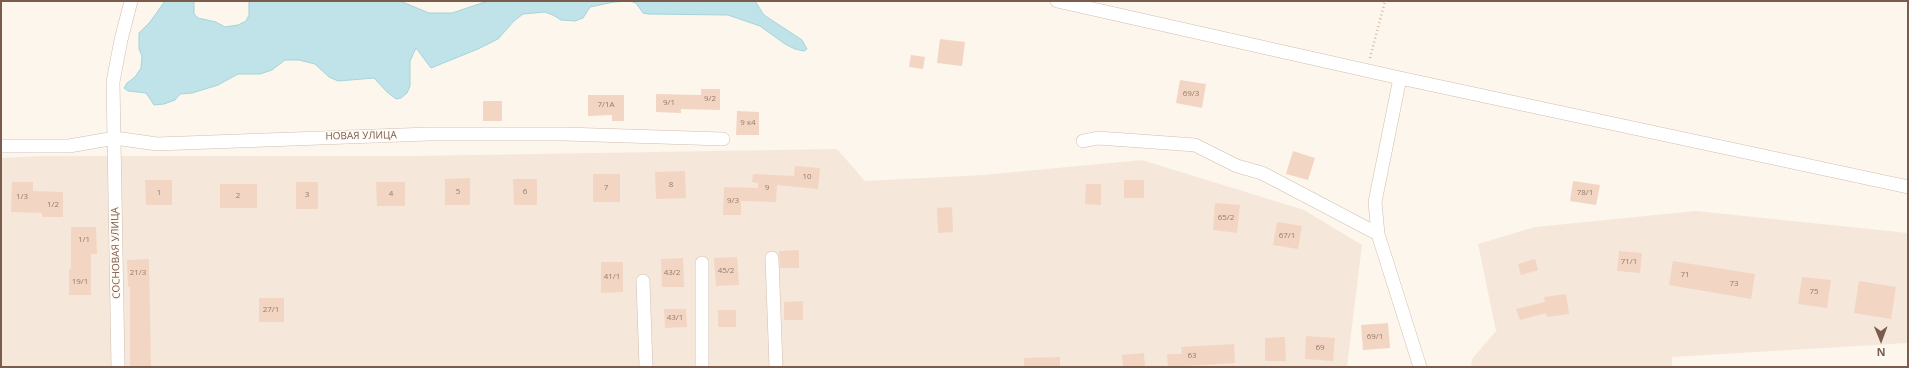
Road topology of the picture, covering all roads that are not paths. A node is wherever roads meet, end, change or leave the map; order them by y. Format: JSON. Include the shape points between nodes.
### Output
{"nodes":[{"id":1,"x":131,"y":1,"type":"edge"},
{"id":2,"x":1057,"y":1,"type":"edge"},
{"id":3,"x":1400,"y":78,"type":"junction"},
{"id":4,"x":115,"y":138,"type":"junction"},
{"id":5,"x":723,"y":139,"type":"dead end"},
{"id":6,"x":1083,"y":141,"type":"dead end"},
{"id":7,"x":1,"y":146,"type":"edge"},
{"id":8,"x":1908,"y":187,"type":"edge"},
{"id":9,"x":1378,"y":234,"type":"junction"},
{"id":10,"x":772,"y":258,"type":"dead end"},
{"id":11,"x":702,"y":263,"type":"dead end"},
{"id":12,"x":643,"y":281,"type":"dead end"},
{"id":13,"x":118,"y":367,"type":"edge"},
{"id":14,"x":646,"y":367,"type":"edge"},
{"id":15,"x":702,"y":367,"type":"edge"},
{"id":16,"x":776,"y":367,"type":"edge"},
{"id":17,"x":1420,"y":367,"type":"edge"}],
"edges":[{"from":1,"to":4,"type":"street","name":"СОСНОВАЯ УЛИЦА","via":[[113,82]]},
{"from":2,"to":3,"type":"street"},
{"from":3,"to":8,"type":"street"},
{"from":3,"to":9,"type":"street","via":[[1375,202]]},
{"from":4,"to":5,"type":"street","name":"НОВАЯ УЛИЦА","via":[[157,144],[429,134],[565,134]]},
{"from":4,"to":7,"type":"street","name":"НОВАЯ УЛИЦА","via":[[69,146]]},
{"from":4,"to":13,"type":"street","name":"СОСНОВАЯ УЛИЦА"},
{"from":6,"to":9,"type":"street","via":[[1098,138],[1195,145],[1236,166],[1268,177]]},
{"from":9,"to":17,"type":"street"},
{"from":10,"to":16,"type":"street"},
{"from":11,"to":15,"type":"street"},
{"from":12,"to":14,"type":"street"}]}
